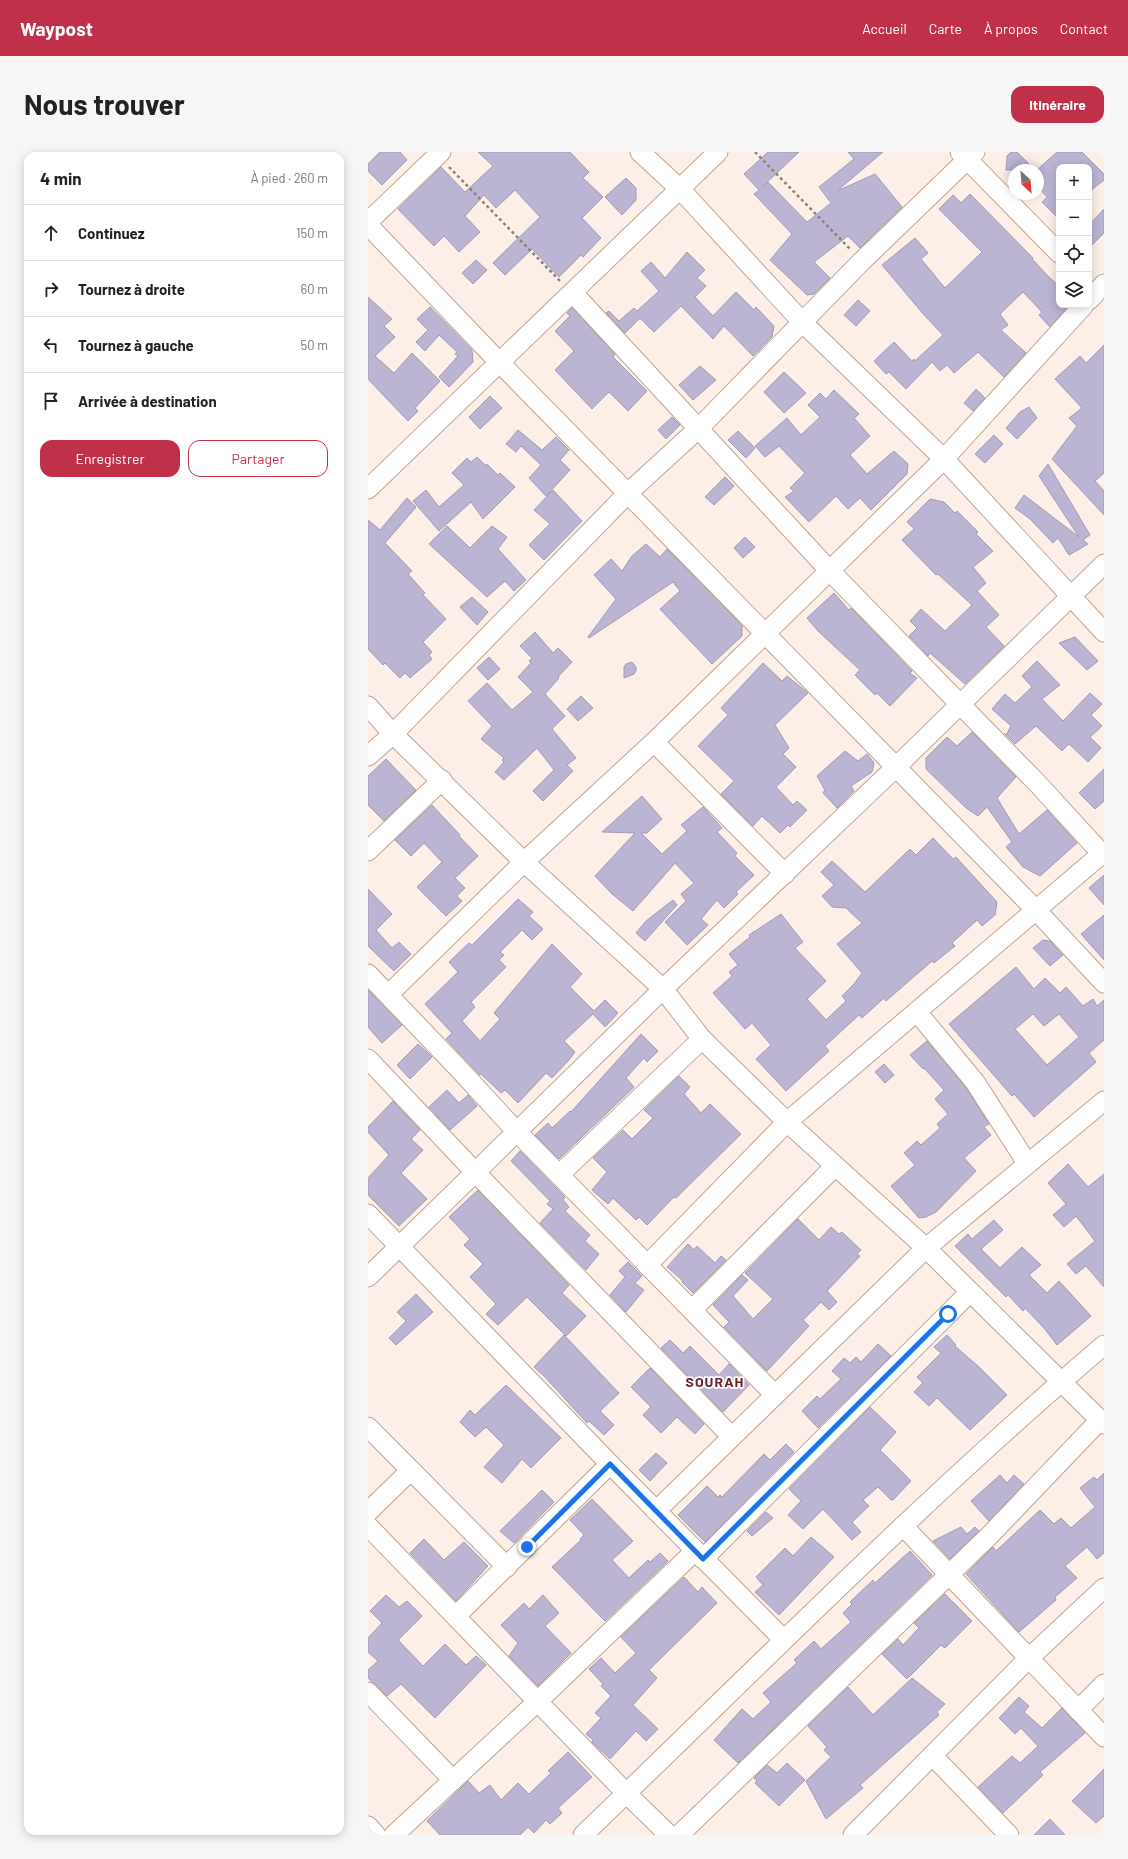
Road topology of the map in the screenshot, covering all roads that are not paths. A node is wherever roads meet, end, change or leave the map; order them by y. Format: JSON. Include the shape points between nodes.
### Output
{"nodes":[{"id":1,"x":640,"y":152,"type":"edge"},
{"id":2,"x":718,"y":152,"type":"edge"},
{"id":3,"x":439,"y":154,"type":"edge"},
{"id":4,"x":968,"y":155,"type":"edge"},
{"id":5,"x":680,"y":189,"type":"junction"},
{"id":6,"x":368,"y":223,"type":"edge"},
{"id":7,"x":1056,"y":250,"type":"edge"},
{"id":8,"x":572,"y":293,"type":"junction"},
{"id":9,"x":1094,"y":294,"type":"edge"},
{"id":10,"x":803,"y":323,"type":"junction"},
{"id":11,"x":500,"y":363,"type":"junction"},
{"id":12,"x":699,"y":428,"type":"junction"},
{"id":13,"x":944,"y":459,"type":"junction"},
{"id":14,"x":368,"y":490,"type":"edge"},
{"id":15,"x":628,"y":493,"type":"junction"},
{"id":16,"x":1104,"y":564,"type":"edge"},
{"id":17,"x":829,"y":570,"type":"junction"},
{"id":18,"x":1070,"y":597,"type":"junction"},
{"id":19,"x":1104,"y":632,"type":"edge"},
{"id":20,"x":764,"y":634,"type":"junction"},
{"id":21,"x":960,"y":705,"type":"junction"},
{"id":22,"x":368,"y":706,"type":"edge"},
{"id":23,"x":393,"y":734,"type":"junction"},
{"id":24,"x":654,"y":742,"type":"junction"},
{"id":25,"x":368,"y":756,"type":"edge"},
{"id":26,"x":896,"y":767,"type":"junction"},
{"id":27,"x":442,"y":780,"type":"junction"},
{"id":28,"x":368,"y":851,"type":"edge"},
{"id":29,"x":1103,"y":854,"type":"edge"},
{"id":30,"x":524,"y":862,"type":"junction"},
{"id":31,"x":785,"y":874,"type":"junction"},
{"id":32,"x":1036,"y":910,"type":"junction"},
{"id":33,"x":368,"y":974,"type":"edge"},
{"id":34,"x":1104,"y":984,"type":"edge"},
{"id":35,"x":663,"y":989,"type":"junction"},
{"id":36,"x":389,"y":994,"type":"junction"},
{"id":37,"x":917,"y":1012,"type":"junction"},
{"id":38,"x":702,"y":1039,"type":"junction"},
{"id":39,"x":368,"y":1059,"type":"edge"},
{"id":40,"x":1104,"y":1101,"type":"edge"},
{"id":41,"x":787,"y":1122,"type":"junction"},
{"id":42,"x":517,"y":1132,"type":"junction"},
{"id":43,"x":1027,"y":1164,"type":"junction"},
{"id":44,"x":835,"y":1166,"type":"junction"},
{"id":45,"x":476,"y":1173,"type":"junction"},
{"id":46,"x":559,"y":1175,"type":"junction"},
{"id":47,"x":368,"y":1214,"type":"edge"},
{"id":48,"x":400,"y":1246,"type":"junction"},
{"id":49,"x":926,"y":1248,"type":"junction"},
{"id":50,"x":647,"y":1265,"type":"junction"},
{"id":51,"x":368,"y":1277,"type":"edge"},
{"id":52,"x":970,"y":1292,"type":"junction"},
{"id":53,"x":692,"y":1310,"type":"junction"},
{"id":54,"x":1104,"y":1345,"type":"edge"},
{"id":55,"x":1061,"y":1382,"type":"junction"},
{"id":56,"x":774,"y":1394,"type":"junction"},
{"id":57,"x":1102,"y":1422,"type":"edge"},
{"id":58,"x":368,"y":1427,"type":"edge"},
{"id":59,"x":731,"y":1436,"type":"junction"},
{"id":60,"x":610,"y":1464,"type":"junction"},
{"id":61,"x":410,"y":1471,"type":"junction"},
{"id":62,"x":656,"y":1510,"type":"junction"},
{"id":63,"x":368,"y":1512,"type":"edge"},
{"id":64,"x":368,"y":1526,"type":"edge"},
{"id":65,"x":903,"y":1526,"type":"junction"},
{"id":66,"x":699,"y":1555,"type":"junction"},
{"id":67,"x":507,"y":1567,"type":"junction"},
{"id":68,"x":950,"y":1574,"type":"junction"},
{"id":69,"x":1104,"y":1588,"type":"edge"},
{"id":70,"x":456,"y":1616,"type":"junction"},
{"id":71,"x":784,"y":1640,"type":"junction"},
{"id":72,"x":1028,"y":1659,"type":"junction"},
{"id":73,"x":1104,"y":1684,"type":"edge"},
{"id":74,"x":368,"y":1692,"type":"edge"},
{"id":75,"x":538,"y":1701,"type":"junction"},
{"id":76,"x":1078,"y":1710,"type":"junction"},
{"id":77,"x":1104,"y":1737,"type":"edge"},
{"id":78,"x":933,"y":1756,"type":"junction"},
{"id":79,"x":453,"y":1780,"type":"junction"},
{"id":80,"x":626,"y":1793,"type":"junction"},
{"id":81,"x":368,"y":1826,"type":"edge"},
{"id":82,"x":376,"y":1835,"type":"edge"},
{"id":83,"x":394,"y":1835,"type":"edge"},
{"id":84,"x":583,"y":1835,"type":"edge"},
{"id":85,"x":669,"y":1835,"type":"edge"},
{"id":86,"x":679,"y":1835,"type":"edge"},
{"id":87,"x":853,"y":1835,"type":"edge"},
{"id":88,"x":1009,"y":1835,"type":"edge"}],
"edges":[{"from":1,"to":5,"type":"street"},
{"from":2,"to":5,"type":"street"},
{"from":3,"to":6,"type":"street"},
{"from":4,"to":7,"type":"street"},
{"from":4,"to":10,"type":"street"},
{"from":5,"to":8,"type":"street"},
{"from":5,"to":10,"type":"street"},
{"from":6,"to":11,"type":"street"},
{"from":8,"to":11,"type":"street"},
{"from":8,"to":12,"type":"street"},
{"from":9,"to":13,"type":"street"},
{"from":10,"to":12,"type":"street"},
{"from":10,"to":13,"type":"street"},
{"from":11,"to":14,"type":"street"},
{"from":11,"to":15,"type":"street"},
{"from":12,"to":15,"type":"street"},
{"from":12,"to":17,"type":"street"},
{"from":13,"to":17,"type":"street"},
{"from":13,"to":18,"type":"street"},
{"from":15,"to":20,"type":"street"},
{"from":15,"to":23,"type":"street"},
{"from":16,"to":18,"type":"street"},
{"from":17,"to":20,"type":"street"},
{"from":17,"to":21,"type":"street"},
{"from":18,"to":19,"type":"street"},
{"from":18,"to":21,"type":"street"},
{"from":20,"to":24,"type":"street"},
{"from":20,"to":26,"type":"street"},
{"from":21,"to":26,"type":"street"},
{"from":21,"to":29,"type":"street"},
{"from":22,"to":23,"type":"street"},
{"from":23,"to":25,"type":"street"},
{"from":23,"to":27,"type":"street"},
{"from":24,"to":30,"type":"street"},
{"from":24,"to":31,"type":"street"},
{"from":26,"to":31,"type":"street"},
{"from":26,"to":32,"type":"street"},
{"from":27,"to":28,"type":"street"},
{"from":27,"to":30,"type":"street"},
{"from":29,"to":32,"type":"street"},
{"from":30,"to":35,"type":"street"},
{"from":30,"to":36,"type":"street"},
{"from":31,"to":35,"type":"street"},
{"from":32,"to":34,"type":"street"},
{"from":32,"to":37,"type":"street"},
{"from":33,"to":36,"type":"street"},
{"from":35,"to":38,"type":"street"},
{"from":35,"to":42,"type":"street"},
{"from":36,"to":42,"type":"street"},
{"from":37,"to":41,"type":"street"},
{"from":37,"to":43,"type":"street","via":[[975,1082]]},
{"from":38,"to":41,"type":"street"},
{"from":38,"to":46,"type":"street"},
{"from":39,"to":45,"type":"street"},
{"from":40,"to":43,"type":"street"},
{"from":41,"to":44,"type":"street"},
{"from":41,"to":50,"type":"street"},
{"from":42,"to":45,"type":"street"},
{"from":42,"to":46,"type":"street"},
{"from":43,"to":49,"type":"street"},
{"from":44,"to":49,"type":"street"},
{"from":44,"to":53,"type":"street"},
{"from":45,"to":48,"type":"street"},
{"from":45,"to":59,"type":"street"},
{"from":46,"to":50,"type":"street"},
{"from":47,"to":48,"type":"street"},
{"from":48,"to":51,"type":"street"},
{"from":48,"to":60,"type":"street"},
{"from":49,"to":52,"type":"street"},
{"from":49,"to":56,"type":"street"},
{"from":50,"to":53,"type":"street"},
{"from":52,"to":55,"type":"street"},
{"from":52,"to":66,"type":"street"},
{"from":53,"to":56,"type":"street"},
{"from":54,"to":55,"type":"street"},
{"from":55,"to":57,"type":"street"},
{"from":55,"to":65,"type":"street"},
{"from":56,"to":59,"type":"street"},
{"from":57,"to":68,"type":"street"},
{"from":58,"to":61,"type":"street"},
{"from":59,"to":62,"type":"street"},
{"from":60,"to":62,"type":"street"},
{"from":60,"to":67,"type":"street"},
{"from":61,"to":63,"type":"street"},
{"from":61,"to":67,"type":"street"},
{"from":62,"to":66,"type":"street"},
{"from":64,"to":70,"type":"street"},
{"from":65,"to":68,"type":"street"},
{"from":65,"to":71,"type":"street"},
{"from":66,"to":71,"type":"street"},
{"from":66,"to":75,"type":"street"},
{"from":67,"to":70,"type":"street"},
{"from":68,"to":72,"type":"street"},
{"from":68,"to":86,"type":"street"},
{"from":69,"to":72,"type":"street"},
{"from":70,"to":75,"type":"street"},
{"from":71,"to":80,"type":"street"},
{"from":72,"to":76,"type":"street"},
{"from":72,"to":78,"type":"street"},
{"from":73,"to":76,"type":"street"},
{"from":74,"to":79,"type":"street"},
{"from":75,"to":79,"type":"street"},
{"from":75,"to":80,"type":"street"},
{"from":76,"to":77,"type":"street"},
{"from":78,"to":87,"type":"street"},
{"from":78,"to":88,"type":"street"},
{"from":79,"to":83,"type":"street"},
{"from":80,"to":84,"type":"street"},
{"from":80,"to":85,"type":"street"},
{"from":81,"to":82,"type":"street"}]}
